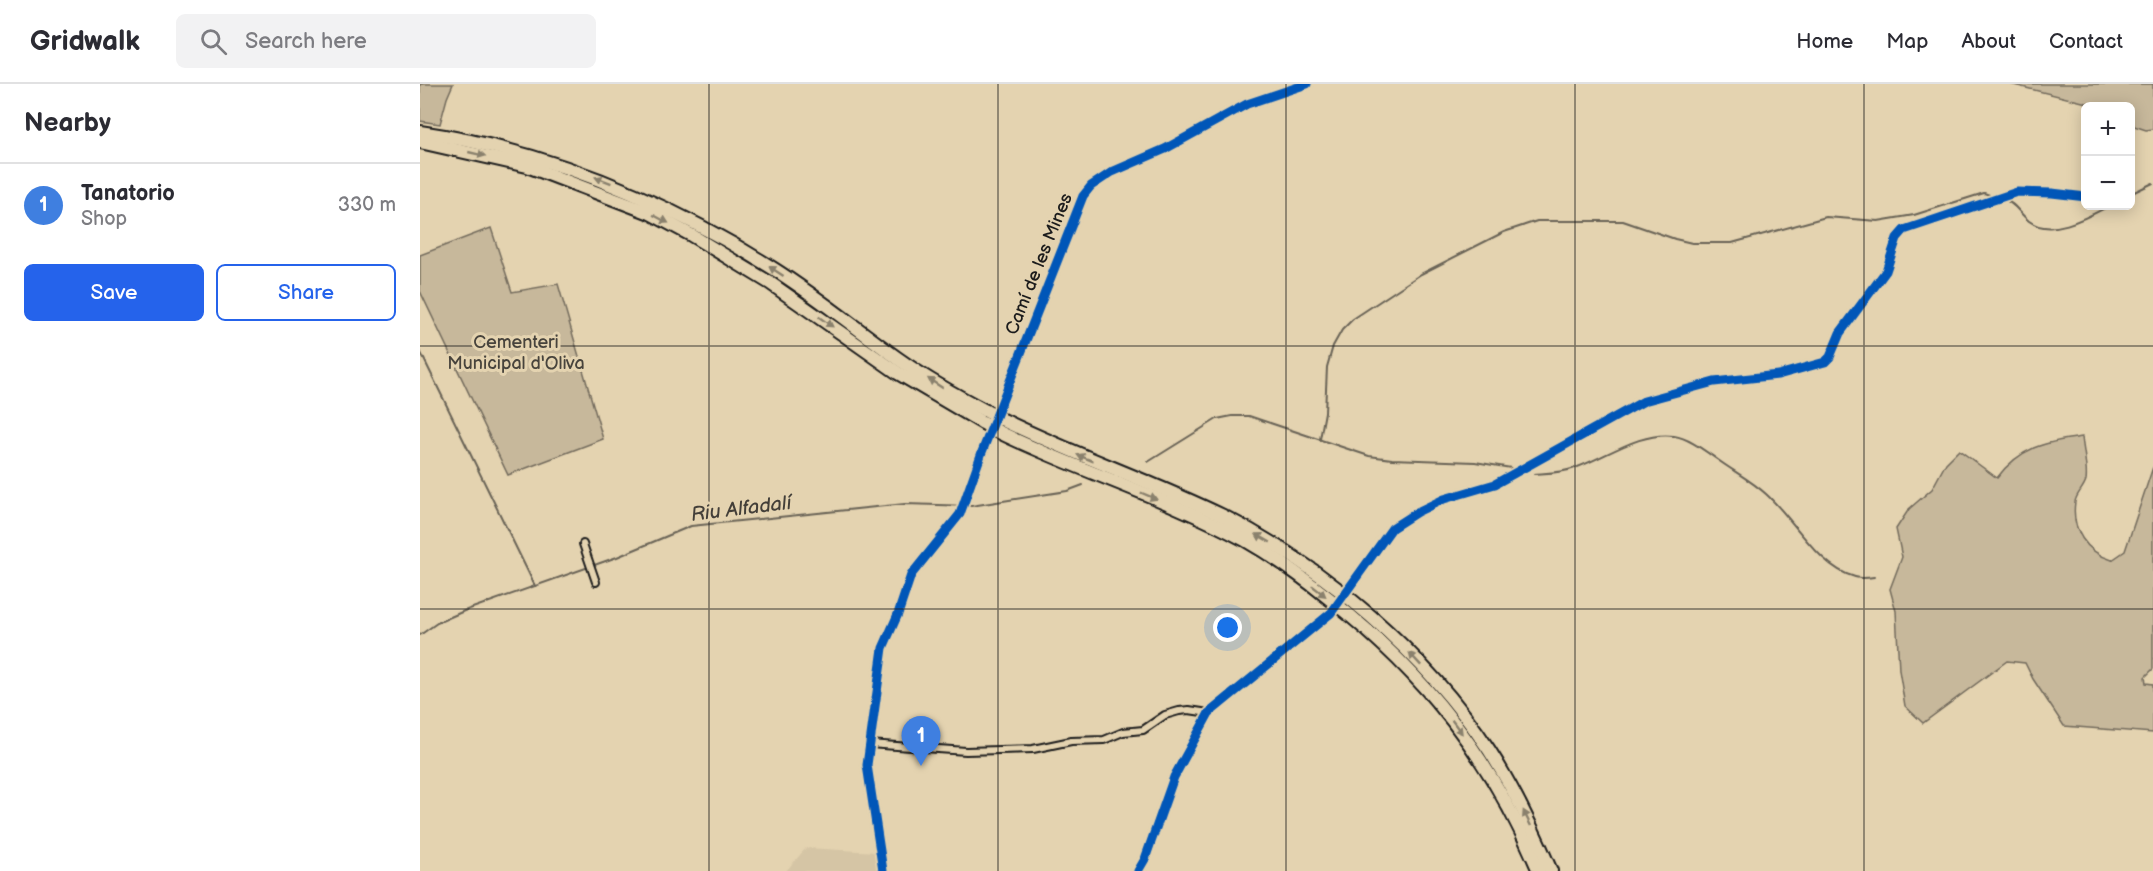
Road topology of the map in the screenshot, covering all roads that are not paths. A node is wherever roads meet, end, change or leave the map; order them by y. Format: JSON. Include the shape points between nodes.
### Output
{"nodes":[{"id":1,"x":1306,"y":84,"type":"edge"},
{"id":2,"x":420,"y":132,"type":"edge"},
{"id":3,"x":420,"y":142,"type":"edge"},
{"id":4,"x":2081,"y":197,"type":"edge"},
{"id":5,"x":993,"y":422,"type":"junction"},
{"id":6,"x":583,"y":544,"type":"dead end"},
{"id":7,"x":595,"y":579,"type":"dead end"},
{"id":8,"x":1352,"y":583,"type":"dead end"},
{"id":9,"x":1331,"y":613,"type":"dead end"},
{"id":10,"x":1209,"y":713,"type":"junction"},
{"id":11,"x":869,"y":744,"type":"junction"},
{"id":12,"x":883,"y":871,"type":"edge"},
{"id":13,"x":1138,"y":871,"type":"edge"},
{"id":14,"x":1539,"y":871,"type":"edge"},
{"id":15,"x":1551,"y":871,"type":"edge"}],
"edges":[{"from":1,"to":5,"type":"street","name":"Camí de les Mines","via":[[1247,104],[1091,186],[1083,196]]},
{"from":5,"to":2,"type":"highway","one_way":true,"via":[[902,362],[776,270],[700,225],[604,180],[522,152]]},
{"from":3,"to":5,"type":"highway","one_way":true,"via":[[527,166],[650,213],[770,283],[897,373]]},
{"from":4,"to":8,"type":"street","via":[[2017,192],[1904,230],[1897,238],[1886,271],[1840,333],[1825,362],[1778,375],[1713,382],[1644,401],[1495,484],[1444,499],[1401,522],[1392,528]]},
{"from":5,"to":11,"type":"street","name":"Camí de les Mines","via":[[960,514],[907,583],[883,648]]},
{"from":5,"to":14,"type":"highway","one_way":true,"via":[[1042,453],[1243,539],[1293,571],[1367,628],[1436,698],[1469,742],[1510,807]]},
{"from":15,"to":5,"type":"highway","one_way":true,"via":[[1517,797],[1474,729],[1431,676],[1374,620],[1308,567],[1250,531],[1197,504]]},
{"from":6,"to":7,"type":"street"},
{"from":9,"to":10,"type":"street"},
{"from":10,"to":11,"type":"street","via":[[1179,711],[1143,730],[1123,732],[1104,740],[1071,741],[1033,749],[966,751]]},
{"from":10,"to":13,"type":"street","via":[[1174,777]]},
{"from":11,"to":12,"type":"street","name":"Camí de les Mines","via":[[867,765]]}]}
